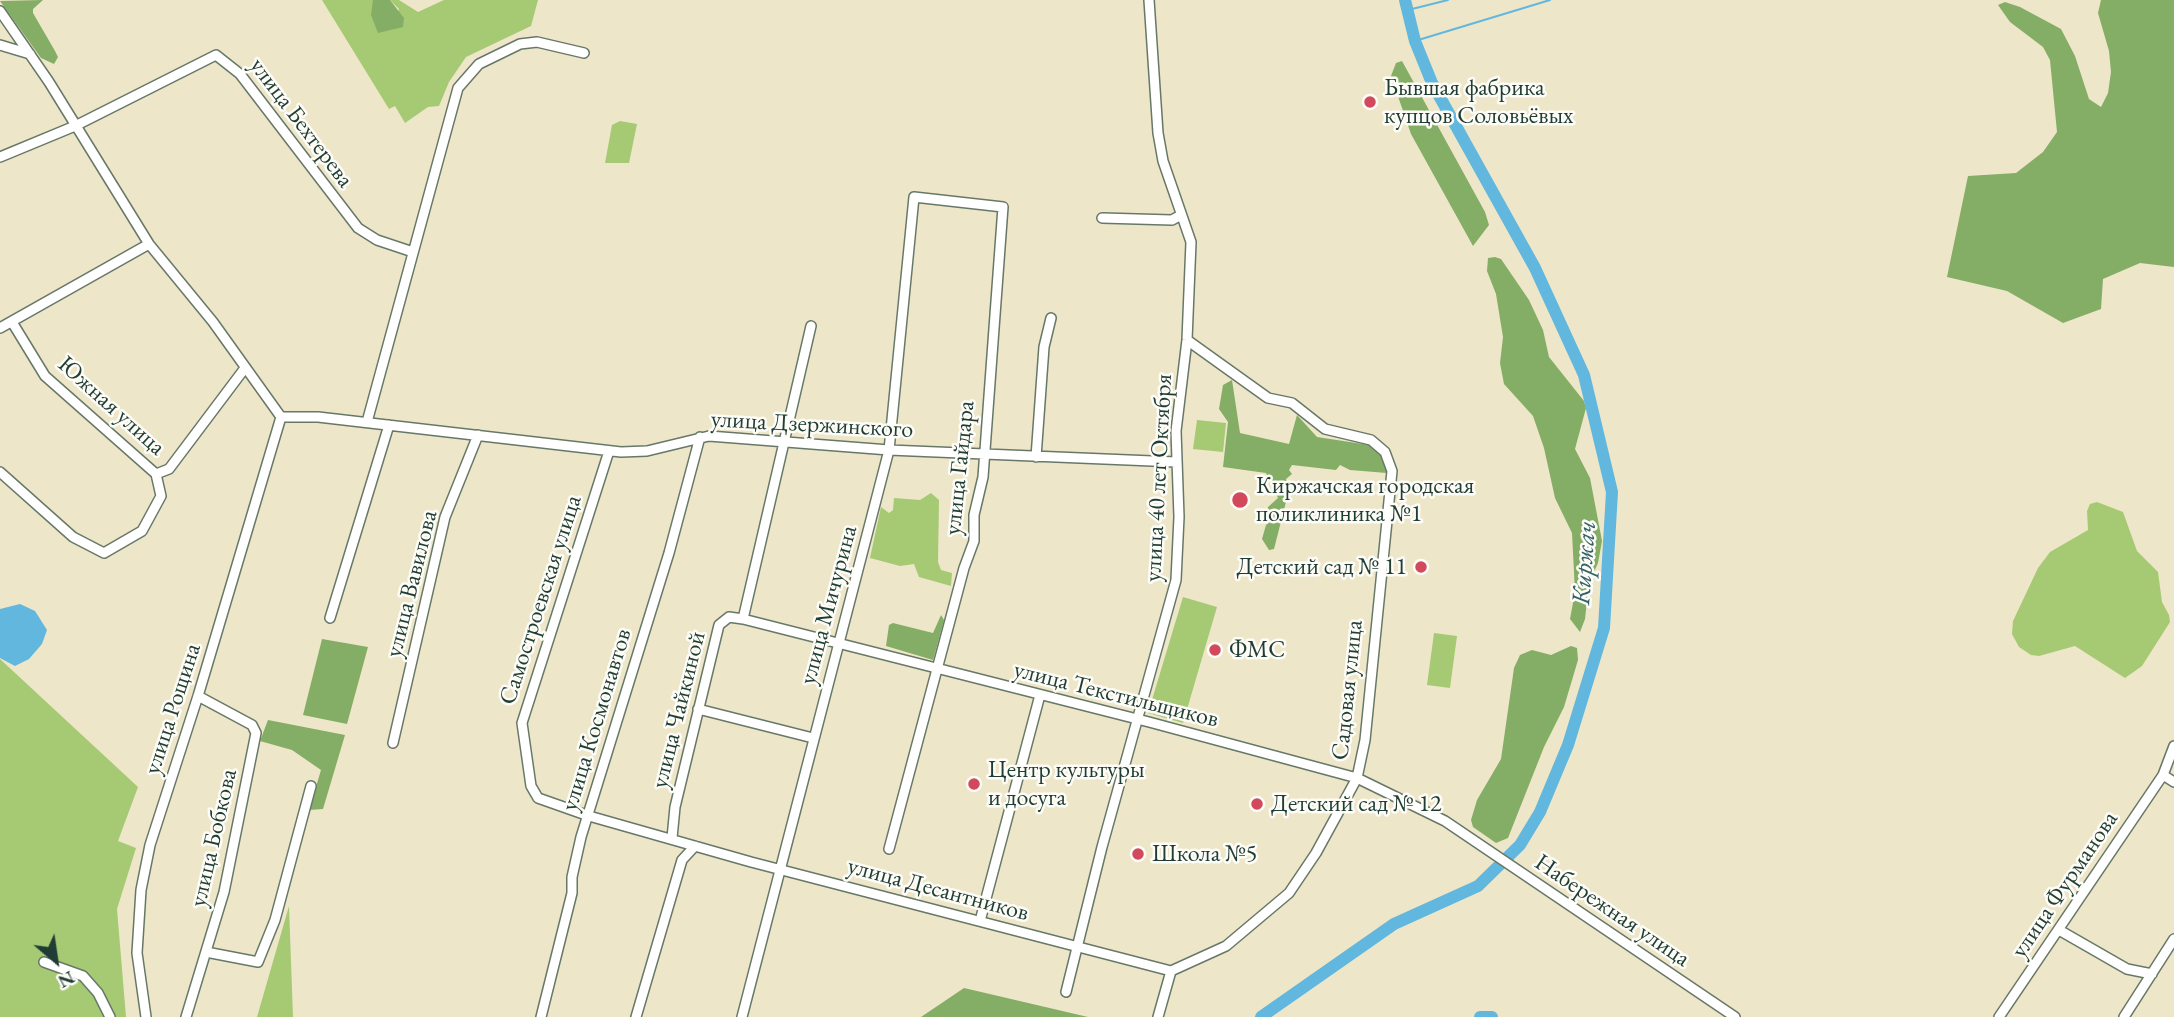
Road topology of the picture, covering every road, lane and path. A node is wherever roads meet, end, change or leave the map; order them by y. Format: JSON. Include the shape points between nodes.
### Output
{"nodes":[{"id":1,"x":1149,"y":0,"type":"edge"},
{"id":2,"x":0,"y":11,"type":"edge"},
{"id":3,"x":0,"y":45,"type":"edge"},
{"id":4,"x":584,"y":53,"type":"dead end"},
{"id":5,"x":30,"y":54,"type":"junction"},
{"id":6,"x":75,"y":126,"type":"junction"},
{"id":7,"x":0,"y":157,"type":"edge"},
{"id":8,"x":914,"y":197,"type":"joint"},
{"id":9,"x":1181,"y":215,"type":"junction"},
{"id":10,"x":1102,"y":218,"type":"dead end"},
{"id":11,"x":149,"y":244,"type":"junction"},
{"id":12,"x":413,"y":252,"type":"junction"},
{"id":13,"x":1051,"y":318,"type":"dead end"},
{"id":14,"x":12,"y":321,"type":"junction"},
{"id":15,"x":811,"y":326,"type":"dead end"},
{"id":16,"x":0,"y":328,"type":"edge"},
{"id":17,"x":1187,"y":340,"type":"junction"},
{"id":18,"x":245,"y":368,"type":"junction"},
{"id":19,"x":281,"y":417,"type":"junction"},
{"id":20,"x":367,"y":422,"type":"junction"},
{"id":21,"x":389,"y":425,"type":"junction"},
{"id":22,"x":478,"y":435,"type":"junction"},
{"id":23,"x":700,"y":437,"type":"junction"},
{"id":24,"x":785,"y":443,"type":"junction"},
{"id":25,"x":889,"y":450,"type":"junction"},
{"id":26,"x":609,"y":451,"type":"junction"},
{"id":27,"x":984,"y":455,"type":"junction"},
{"id":28,"x":1036,"y":457,"type":"junction"},
{"id":29,"x":1176,"y":462,"type":"junction"},
{"id":30,"x":0,"y":472,"type":"edge"},
{"id":31,"x":156,"y":474,"type":"junction"},
{"id":32,"x":330,"y":618,"type":"dead end"},
{"id":33,"x":743,"y":620,"type":"junction"},
{"id":34,"x":841,"y":644,"type":"junction"},
{"id":35,"x":937,"y":669,"type":"junction"},
{"id":36,"x":1040,"y":695,"type":"junction"},
{"id":37,"x":198,"y":696,"type":"junction"},
{"id":38,"x":698,"y":709,"type":"junction"},
{"id":39,"x":1138,"y":719,"type":"junction"},
{"id":40,"x":813,"y":738,"type":"junction"},
{"id":41,"x":393,"y":743,"type":"dead end"},
{"id":42,"x":2174,"y":746,"type":"edge"},
{"id":43,"x":2163,"y":775,"type":"junction"},
{"id":44,"x":1357,"y":778,"type":"junction"},
{"id":45,"x":2174,"y":782,"type":"edge"},
{"id":46,"x":311,"y":786,"type":"dead end"},
{"id":47,"x":589,"y":816,"type":"junction"},
{"id":48,"x":1468,"y":837,"type":"joint"},
{"id":49,"x":674,"y":839,"type":"junction"},
{"id":50,"x":695,"y":846,"type":"junction"},
{"id":51,"x":889,"y":849,"type":"dead end"},
{"id":52,"x":681,"y":860,"type":"junction"},
{"id":53,"x":779,"y":868,"type":"junction"},
{"id":54,"x":980,"y":921,"type":"junction"},
{"id":55,"x":2059,"y":930,"type":"junction"},
{"id":56,"x":2174,"y":939,"type":"edge"},
{"id":57,"x":1076,"y":947,"type":"junction"},
{"id":58,"x":206,"y":952,"type":"junction"},
{"id":59,"x":44,"y":962,"type":"dead end"},
{"id":60,"x":1171,"y":971,"type":"junction"},
{"id":61,"x":2152,"y":974,"type":"junction"},
{"id":62,"x":1066,"y":992,"type":"dead end"},
{"id":63,"x":110,"y":1017,"type":"edge"},
{"id":64,"x":146,"y":1017,"type":"edge"},
{"id":65,"x":186,"y":1017,"type":"edge"},
{"id":66,"x":541,"y":1017,"type":"edge"},
{"id":67,"x":636,"y":1017,"type":"edge"},
{"id":68,"x":742,"y":1017,"type":"edge"},
{"id":69,"x":1158,"y":1017,"type":"edge"},
{"id":70,"x":1735,"y":1017,"type":"edge"},
{"id":71,"x":1999,"y":1017,"type":"edge"},
{"id":72,"x":2124,"y":1017,"type":"edge"}],
"edges":[{"from":1,"to":9,"type":"street","name":"улица 40 лет Октября","via":[[1158,133]]},
{"from":2,"to":5,"type":"street"},
{"from":3,"to":5,"type":"street"},
{"from":4,"to":12,"type":"street","via":[[529,42],[493,55],[468,74],[452,103]]},
{"from":5,"to":6,"type":"street"},
{"from":6,"to":7,"type":"street","name":"улица Бехтерева"},
{"from":6,"to":11,"type":"street"},
{"from":6,"to":12,"type":"street","name":"улица Бехтерева","via":[[212,55],[222,57],[240,74],[358,228]]},
{"from":8,"to":25,"type":"street","name":"улица Мичурина"},
{"from":8,"to":27,"type":"street","name":"улица Гайдара","via":[[1003,208]]},
{"from":9,"to":10,"type":"street","via":[[1172,220]]},
{"from":9,"to":17,"type":"street","name":"улица 40 лет Октября","via":[[1191,242]]},
{"from":11,"to":14,"type":"street"},
{"from":11,"to":18,"type":"street"},
{"from":12,"to":20,"type":"street"},
{"from":13,"to":28,"type":"street","via":[[1044,347]]},
{"from":14,"to":16,"type":"street"},
{"from":14,"to":31,"type":"street","name":"Южная улица","via":[[45,376]]},
{"from":15,"to":24,"type":"street","name":"улица Чайкиной"},
{"from":17,"to":29,"type":"street","name":"улица 40 лет Октября"},
{"from":17,"to":44,"type":"street","name":"Садовая улица","via":[[1268,398],[1292,403],[1325,429],[1371,440],[1385,452],[1392,471],[1365,740]]},
{"from":18,"to":19,"type":"street"},
{"from":18,"to":31,"type":"street","name":"Южная улица","via":[[169,469]]},
{"from":19,"to":20,"type":"street","name":"улица Дзержинского"},
{"from":19,"to":37,"type":"street","name":"улица Рощина"},
{"from":20,"to":21,"type":"street","name":"улица Дзержинского"},
{"from":21,"to":22,"type":"street","name":"улица Дзержинского"},
{"from":21,"to":32,"type":"street"},
{"from":22,"to":26,"type":"street","name":"улица Дзержинского"},
{"from":22,"to":41,"type":"street","name":"улица Вавилова","via":[[445,517]]},
{"from":23,"to":24,"type":"street","name":"улица Дзержинского"},
{"from":23,"to":26,"type":"street","name":"улица Дзержинского","via":[[647,451]]},
{"from":23,"to":47,"type":"street","name":"улица Космонавтов"},
{"from":24,"to":25,"type":"street","name":"улица Дзержинского"},
{"from":24,"to":33,"type":"street","name":"улица Чайкиной"},
{"from":25,"to":27,"type":"street","name":"улица Дзержинского"},
{"from":25,"to":34,"type":"street","name":"улица Мичурина"},
{"from":26,"to":47,"type":"street","name":"Самостроевская улица","via":[[522,723],[531,786],[542,800]]},
{"from":27,"to":28,"type":"street","name":"улица Дзержинского"},
{"from":27,"to":35,"type":"street","name":"улица Гайдара","via":[[974,541]]},
{"from":28,"to":29,"type":"street","name":"улица Дзержинского"},
{"from":29,"to":39,"type":"street","name":"улица 40 лет Октября","via":[[1176,580]]},
{"from":30,"to":31,"type":"street","via":[[73,537],[104,553],[142,531],[161,496]]},
{"from":33,"to":34,"type":"street","name":"улица Текстильщиков"},
{"from":33,"to":38,"type":"street","name":"улица Чайкиной","via":[[729,618],[719,625]]},
{"from":34,"to":35,"type":"street","name":"улица Текстильщиков"},
{"from":34,"to":40,"type":"street","name":"улица Мичурина"},
{"from":35,"to":36,"type":"street","name":"улица Текстильщиков"},
{"from":35,"to":51,"type":"street","name":"улица Гайдара"},
{"from":36,"to":39,"type":"street","name":"улица Текстильщиков"},
{"from":36,"to":54,"type":"street"},
{"from":37,"to":58,"type":"street","name":"улица Бобкова","via":[[253,725],[256,733],[224,892]]},
{"from":37,"to":64,"type":"street","name":"улица Рощина","via":[[150,845],[141,890],[137,953]]},
{"from":38,"to":40,"type":"street"},
{"from":38,"to":49,"type":"street","name":"улица Чайкиной","via":[[675,807]]},
{"from":39,"to":44,"type":"street","name":"улица Текстильщиков"},
{"from":39,"to":57,"type":"street","name":"улица 40 лет Октября"},
{"from":40,"to":53,"type":"street","name":"улица Мичурина"},
{"from":42,"to":43,"type":"street","name":"улица Фурманова"},
{"from":43,"to":45,"type":"street"},
{"from":43,"to":55,"type":"street","name":"улица Фурманова"},
{"from":44,"to":48,"type":"street","name":"улица Текстильщиков","via":[[1398,795]]},
{"from":44,"to":60,"type":"street","name":"Садовая улица","via":[[1289,893],[1226,946]]},
{"from":46,"to":58,"type":"street","via":[[275,920],[258,962]]},
{"from":47,"to":49,"type":"street"},
{"from":47,"to":66,"type":"street","name":"улица Космонавтов"},
{"from":48,"to":70,"type":"street","name":"Набережная улица"},
{"from":49,"to":50,"type":"street","name":"улица Десантников"},
{"from":49,"to":52,"type":"street","name":"улица Чайкиной"},
{"from":50,"to":52,"type":"street","name":"улица Чайкиной"},
{"from":50,"to":53,"type":"street","name":"улица Десантников"},
{"from":52,"to":67,"type":"street","name":"улица Чайкиной"},
{"from":53,"to":54,"type":"street","name":"улица Десантников"},
{"from":53,"to":68,"type":"street","name":"улица Мичурина"},
{"from":54,"to":57,"type":"street","name":"улица Десантников"},
{"from":55,"to":61,"type":"street","via":[[2127,969]]},
{"from":55,"to":71,"type":"street","name":"улица Фурманова"},
{"from":56,"to":61,"type":"street"},
{"from":57,"to":60,"type":"street","name":"улица Десантников"},
{"from":57,"to":62,"type":"street","name":"улица 40 лет Октября"},
{"from":58,"to":65,"type":"street","name":"улица Бобкова"},
{"from":59,"to":63,"type":"street","via":[[83,975]]},
{"from":60,"to":69,"type":"street"},
{"from":61,"to":72,"type":"street"}]}
